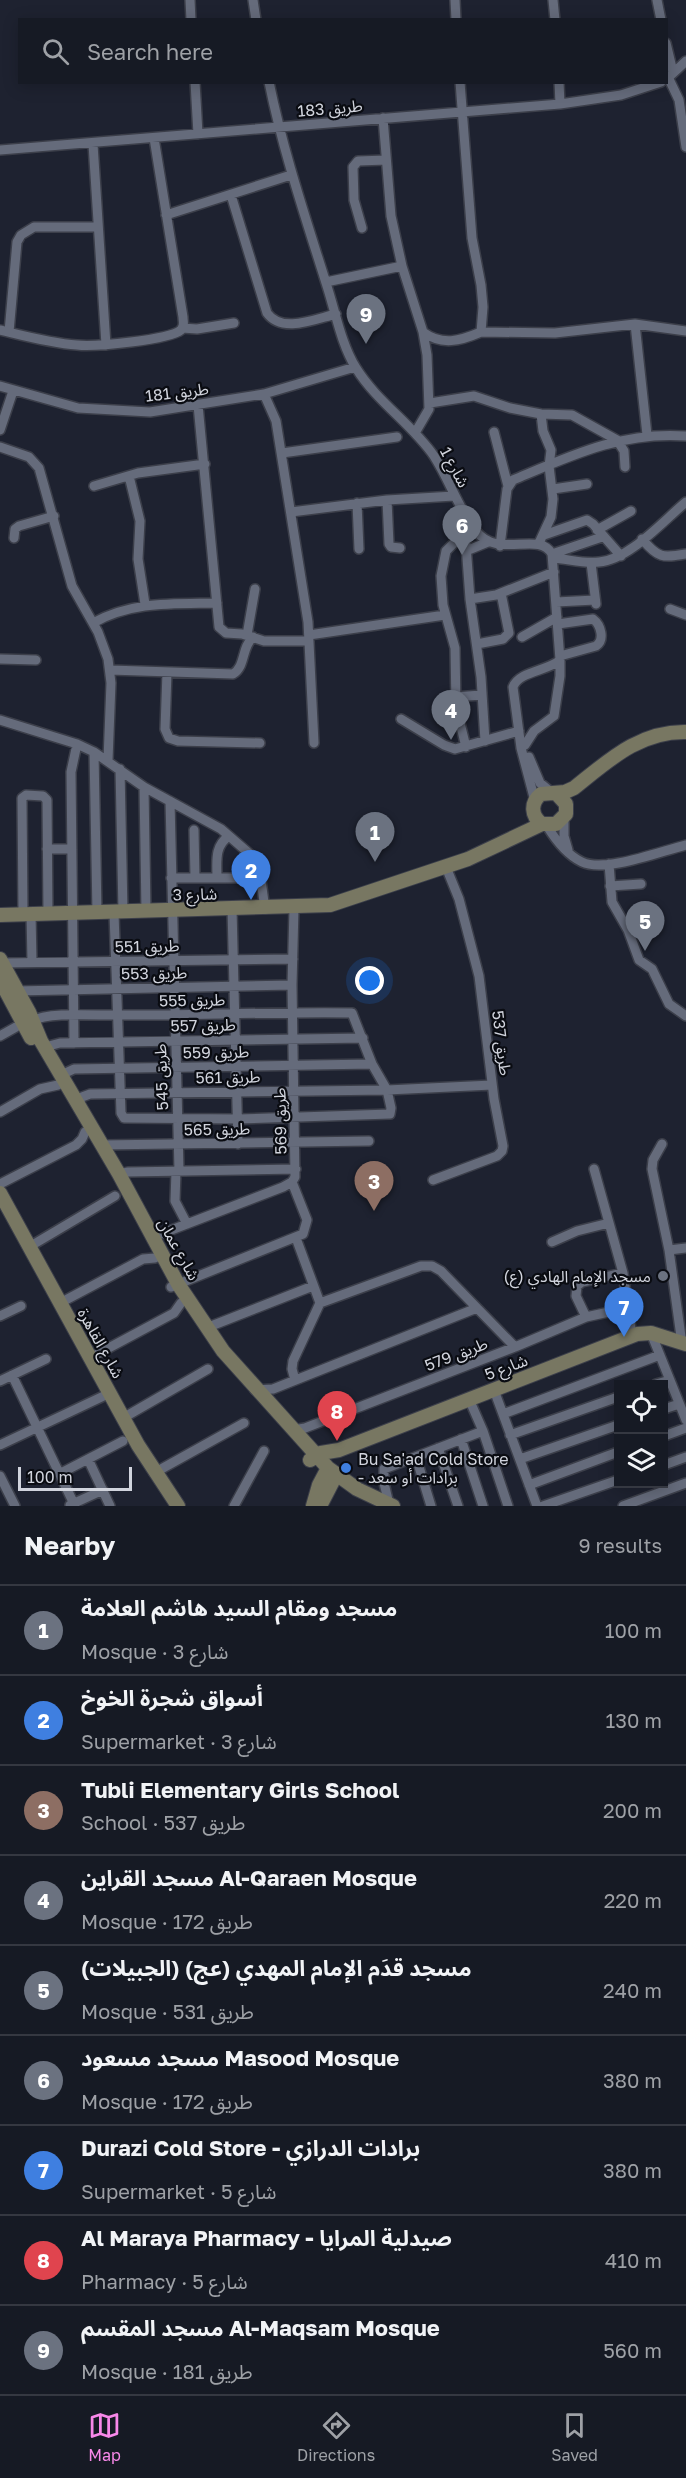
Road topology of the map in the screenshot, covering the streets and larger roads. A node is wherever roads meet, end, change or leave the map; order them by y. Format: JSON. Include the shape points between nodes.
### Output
{"nodes":[{"id":1,"x":190,"y":0,"type":"edge"},
{"id":2,"x":253,"y":0,"type":"edge"},
{"id":3,"x":455,"y":0,"type":"edge"},
{"id":4,"x":553,"y":0,"type":"edge"},
{"id":5,"x":657,"y":0,"type":"edge"},
{"id":6,"x":191,"y":18,"type":"edge"},
{"id":7,"x":256,"y":18,"type":"edge"},
{"id":8,"x":456,"y":18,"type":"edge"},
{"id":9,"x":555,"y":18,"type":"edge"},
{"id":10,"x":661,"y":18,"type":"edge"},
{"id":11,"x":686,"y":61,"type":"edge"},
{"id":12,"x":668,"y":77,"type":"edge"},
{"id":13,"x":668,"y":80,"type":"edge"},
{"id":14,"x":195,"y":84,"type":"edge"},
{"id":15,"x":269,"y":84,"type":"edge"},
{"id":16,"x":460,"y":84,"type":"edge"},
{"id":17,"x":559,"y":84,"type":"edge"},
{"id":18,"x":651,"y":84,"type":"edge"},
{"id":19,"x":560,"y":104,"type":"junction"},
{"id":20,"x":461,"y":111,"type":"junction"},
{"id":21,"x":383,"y":118,"type":"junction"},
{"id":22,"x":278,"y":127,"type":"junction"},
{"id":23,"x":198,"y":134,"type":"junction"},
{"id":24,"x":154,"y":138,"type":"junction"},
{"id":25,"x":93,"y":144,"type":"junction"},
{"id":26,"x":686,"y":147,"type":"edge"},
{"id":27,"x":0,"y":150,"type":"edge"},
{"id":28,"x":386,"y":160,"type":"junction"},
{"id":29,"x":291,"y":175,"type":"junction"},
{"id":30,"x":231,"y":195,"type":"junction"},
{"id":31,"x":166,"y":215,"type":"junction"},
{"id":32,"x":97,"y":227,"type":"junction"},
{"id":33,"x":362,"y":228,"type":"dead end"},
{"id":34,"x":402,"y":266,"type":"junction"},
{"id":35,"x":326,"y":282,"type":"junction"},
{"id":36,"x":336,"y":314,"type":"junction"},
{"id":37,"x":234,"y":323,"type":"dead end"},
{"id":38,"x":634,"y":324,"type":"junction"},
{"id":39,"x":182,"y":328,"type":"junction"},
{"id":40,"x":5,"y":331,"type":"edge"},
{"id":41,"x":686,"y":331,"type":"edge"},
{"id":42,"x":423,"y":332,"type":"junction"},
{"id":43,"x":481,"y":332,"type":"junction"},
{"id":44,"x":106,"y":345,"type":"junction"},
{"id":45,"x":356,"y":367,"type":"junction"},
{"id":46,"x":0,"y":386,"type":"edge"},
{"id":47,"x":13,"y":391,"type":"junction"},
{"id":48,"x":264,"y":394,"type":"junction"},
{"id":49,"x":430,"y":403,"type":"junction"},
{"id":50,"x":198,"y":405,"type":"junction"},
{"id":51,"x":541,"y":414,"type":"junction"},
{"id":52,"x":0,"y":429,"type":"edge"},
{"id":53,"x":494,"y":432,"type":"dead end"},
{"id":54,"x":415,"y":433,"type":"junction"},
{"id":55,"x":646,"y":435,"type":"junction"},
{"id":56,"x":686,"y":436,"type":"edge"},
{"id":57,"x":397,"y":437,"type":"dead end"},
{"id":58,"x":618,"y":440,"type":"junction"},
{"id":59,"x":0,"y":447,"type":"edge"},
{"id":60,"x":282,"y":453,"type":"junction"},
{"id":61,"x":205,"y":464,"type":"junction"},
{"id":62,"x":549,"y":466,"type":"junction"},
{"id":63,"x":626,"y":467,"type":"dead end"},
{"id":64,"x":129,"y":476,"type":"junction"},
{"id":65,"x":448,"y":482,"type":"junction"},
{"id":66,"x":587,"y":484,"type":"dead end"},
{"id":67,"x":94,"y":486,"type":"dead end"},
{"id":68,"x":508,"y":486,"type":"junction"},
{"id":69,"x":553,"y":489,"type":"junction"},
{"id":70,"x":436,"y":496,"type":"junction"},
{"id":71,"x":454,"y":496,"type":"junction"},
{"id":72,"x":387,"y":500,"type":"junction"},
{"id":73,"x":686,"y":502,"type":"edge"},
{"id":74,"x":357,"y":503,"type":"junction"},
{"id":75,"x":631,"y":511,"type":"dead end"},
{"id":76,"x":291,"y":512,"type":"junction"},
{"id":77,"x":54,"y":516,"type":"junction"},
{"id":78,"x":468,"y":528,"type":"junction"},
{"id":79,"x":600,"y":533,"type":"junction"},
{"id":80,"x":14,"y":538,"type":"dead end"},
{"id":81,"x":541,"y":539,"type":"junction"},
{"id":82,"x":642,"y":539,"type":"junction"},
{"id":83,"x":488,"y":542,"type":"junction"},
{"id":84,"x":500,"y":546,"type":"junction"},
{"id":85,"x":400,"y":548,"type":"dead end"},
{"id":86,"x":359,"y":549,"type":"dead end"},
{"id":87,"x":466,"y":551,"type":"junction"},
{"id":88,"x":686,"y":554,"type":"edge"},
{"id":89,"x":552,"y":556,"type":"junction"},
{"id":90,"x":621,"y":556,"type":"junction"},
{"id":91,"x":591,"y":563,"type":"junction"},
{"id":92,"x":554,"y":572,"type":"junction"},
{"id":93,"x":255,"y":589,"type":"dead end"},
{"id":94,"x":501,"y":593,"type":"junction"},
{"id":95,"x":470,"y":599,"type":"junction"},
{"id":96,"x":556,"y":602,"type":"junction"},
{"id":97,"x":217,"y":603,"type":"junction"},
{"id":98,"x":145,"y":604,"type":"junction"},
{"id":99,"x":670,"y":609,"type":"dead end"},
{"id":100,"x":445,"y":615,"type":"junction"},
{"id":101,"x":686,"y":615,"type":"edge"},
{"id":102,"x":557,"y":620,"type":"junction"},
{"id":103,"x":93,"y":623,"type":"junction"},
{"id":104,"x":250,"y":636,"type":"junction"},
{"id":105,"x":522,"y":637,"type":"dead end"},
{"id":106,"x":309,"y":638,"type":"junction"},
{"id":107,"x":477,"y":644,"type":"junction"},
{"id":108,"x":560,"y":658,"type":"junction"},
{"id":109,"x":0,"y":659,"type":"edge"},
{"id":110,"x":36,"y":660,"type":"dead end"},
{"id":111,"x":110,"y":670,"type":"junction"},
{"id":112,"x":167,"y":672,"type":"junction"},
{"id":113,"x":481,"y":695,"type":"junction"},
{"id":114,"x":455,"y":697,"type":"junction"},
{"id":115,"x":400,"y":719,"type":"dead end"},
{"id":116,"x":0,"y":720,"type":"edge"},
{"id":117,"x":686,"y":732,"type":"edge"},
{"id":118,"x":522,"y":738,"type":"junction"},
{"id":119,"x":485,"y":741,"type":"junction"},
{"id":120,"x":260,"y":743,"type":"dead end"},
{"id":121,"x":314,"y":743,"type":"dead end"},
{"id":122,"x":77,"y":744,"type":"junction"},
{"id":123,"x":466,"y":747,"type":"junction"},
{"id":124,"x":94,"y":752,"type":"junction"},
{"id":125,"x":108,"y":760,"type":"junction"},
{"id":126,"x":599,"y":768,"type":"junction"},
{"id":127,"x":120,"y":769,"type":"junction"},
{"id":128,"x":144,"y":787,"type":"junction"},
{"id":129,"x":553,"y":792,"type":"junction"},
{"id":130,"x":170,"y":801,"type":"junction"},
{"id":131,"x":534,"y":803,"type":"junction"},
{"id":132,"x":565,"y":816,"type":"junction"},
{"id":133,"x":544,"y":825,"type":"junction"},
{"id":134,"x":194,"y":830,"type":"dead end"},
{"id":135,"x":229,"y":836,"type":"junction"},
{"id":136,"x":686,"y":845,"type":"edge"},
{"id":137,"x":47,"y":849,"type":"junction"},
{"id":138,"x":72,"y":849,"type":"junction"},
{"id":139,"x":490,"y":849,"type":"junction"},
{"id":140,"x":569,"y":852,"type":"junction"},
{"id":141,"x":609,"y":864,"type":"junction"},
{"id":142,"x":446,"y":867,"type":"junction"},
{"id":143,"x":171,"y":878,"type":"junction"},
{"id":144,"x":195,"y":878,"type":"junction"},
{"id":145,"x":217,"y":878,"type":"junction"},
{"id":146,"x":262,"y":878,"type":"junction"},
{"id":147,"x":641,"y":884,"type":"dead end"},
{"id":148,"x":610,"y":885,"type":"junction"},
{"id":149,"x":294,"y":908,"type":"junction"},
{"id":150,"x":232,"y":909,"type":"junction"},
{"id":151,"x":265,"y":909,"type":"junction"},
{"id":152,"x":172,"y":911,"type":"junction"},
{"id":153,"x":118,"y":912,"type":"junction"},
{"id":154,"x":146,"y":912,"type":"junction"},
{"id":155,"x":72,"y":913,"type":"junction"},
{"id":156,"x":97,"y":913,"type":"junction"},
{"id":157,"x":27,"y":914,"type":"junction"},
{"id":158,"x":48,"y":914,"type":"junction"},
{"id":159,"x":0,"y":915,"type":"edge"},
{"id":160,"x":293,"y":959,"type":"junction"},
{"id":161,"x":233,"y":960,"type":"junction"},
{"id":162,"x":173,"y":961,"type":"junction"},
{"id":163,"x":32,"y":962,"type":"junction"},
{"id":164,"x":73,"y":962,"type":"junction"},
{"id":165,"x":115,"y":962,"type":"junction"},
{"id":166,"x":2,"y":969,"type":"edge"},
{"id":167,"x":292,"y":985,"type":"junction"},
{"id":168,"x":234,"y":986,"type":"junction"},
{"id":169,"x":174,"y":988,"type":"junction"},
{"id":170,"x":116,"y":989,"type":"junction"},
{"id":171,"x":73,"y":990,"type":"junction"},
{"id":172,"x":16,"y":991,"type":"junction"},
{"id":173,"x":293,"y":1012,"type":"junction"},
{"id":174,"x":235,"y":1014,"type":"junction"},
{"id":175,"x":175,"y":1015,"type":"junction"},
{"id":176,"x":74,"y":1016,"type":"junction"},
{"id":177,"x":117,"y":1016,"type":"junction"},
{"id":178,"x":686,"y":1016,"type":"edge"},
{"id":179,"x":32,"y":1021,"type":"junction"},
{"id":180,"x":16,"y":1027,"type":"dead end"},
{"id":181,"x":0,"y":1036,"type":"edge"},
{"id":182,"x":363,"y":1038,"type":"junction"},
{"id":183,"x":236,"y":1039,"type":"junction"},
{"id":184,"x":293,"y":1039,"type":"junction"},
{"id":185,"x":175,"y":1040,"type":"junction"},
{"id":186,"x":118,"y":1042,"type":"junction"},
{"id":187,"x":74,"y":1043,"type":"junction"},
{"id":188,"x":45,"y":1047,"type":"junction"},
{"id":189,"x":372,"y":1064,"type":"junction"},
{"id":190,"x":294,"y":1065,"type":"junction"},
{"id":191,"x":236,"y":1066,"type":"junction"},
{"id":192,"x":176,"y":1067,"type":"junction"},
{"id":193,"x":119,"y":1068,"type":"junction"},
{"id":194,"x":60,"y":1080,"type":"junction"},
{"id":195,"x":492,"y":1085,"type":"junction"},
{"id":196,"x":387,"y":1089,"type":"junction"},
{"id":197,"x":295,"y":1091,"type":"junction"},
{"id":198,"x":237,"y":1092,"type":"junction"},
{"id":199,"x":120,"y":1093,"type":"junction"},
{"id":200,"x":177,"y":1093,"type":"junction"},
{"id":201,"x":78,"y":1104,"type":"junction"},
{"id":202,"x":0,"y":1112,"type":"edge"},
{"id":203,"x":296,"y":1118,"type":"junction"},
{"id":204,"x":178,"y":1119,"type":"junction"},
{"id":205,"x":238,"y":1119,"type":"junction"},
{"id":206,"x":85,"y":1132,"type":"junction"},
{"id":207,"x":369,"y":1141,"type":"dead end"},
{"id":208,"x":296,"y":1142,"type":"junction"},
{"id":209,"x":662,"y":1143,"type":"dead end"},
{"id":210,"x":238,"y":1144,"type":"junction"},
{"id":211,"x":102,"y":1145,"type":"junction"},
{"id":212,"x":178,"y":1145,"type":"junction"},
{"id":213,"x":594,"y":1169,"type":"dead end"},
{"id":214,"x":296,"y":1170,"type":"junction"},
{"id":215,"x":177,"y":1171,"type":"junction"},
{"id":216,"x":119,"y":1174,"type":"junction"},
{"id":217,"x":434,"y":1180,"type":"dead end"},
{"id":218,"x":292,"y":1182,"type":"junction"},
{"id":219,"x":0,"y":1184,"type":"edge"},
{"id":220,"x":0,"y":1193,"type":"edge"},
{"id":221,"x":115,"y":1196,"type":"dead end"},
{"id":222,"x":609,"y":1223,"type":"junction"},
{"id":223,"x":187,"y":1224,"type":"junction"},
{"id":224,"x":153,"y":1237,"type":"junction"},
{"id":225,"x":296,"y":1238,"type":"junction"},
{"id":226,"x":552,"y":1242,"type":"dead end"},
{"id":227,"x":29,"y":1247,"type":"junction"},
{"id":228,"x":686,"y":1248,"type":"edge"},
{"id":229,"x":669,"y":1251,"type":"junction"},
{"id":230,"x":155,"y":1258,"type":"junction"},
{"id":231,"x":623,"y":1273,"type":"junction"},
{"id":232,"x":175,"y":1286,"type":"junction"},
{"id":233,"x":314,"y":1286,"type":"junction"},
{"id":234,"x":60,"y":1303,"type":"junction"},
{"id":235,"x":320,"y":1303,"type":"junction"},
{"id":236,"x":181,"y":1304,"type":"junction"},
{"id":237,"x":21,"y":1306,"type":"dead end"},
{"id":238,"x":477,"y":1308,"type":"junction"},
{"id":239,"x":618,"y":1310,"type":"dead end"},
{"id":240,"x":0,"y":1316,"type":"edge"},
{"id":241,"x":586,"y":1317,"type":"junction"},
{"id":242,"x":683,"y":1317,"type":"edge"},
{"id":243,"x":206,"y":1328,"type":"junction"},
{"id":244,"x":651,"y":1333,"type":"junction"},
{"id":245,"x":632,"y":1336,"type":"junction"},
{"id":246,"x":684,"y":1344,"type":"edge"},
{"id":247,"x":515,"y":1347,"type":"junction"},
{"id":248,"x":660,"y":1355,"type":"junction"},
{"id":249,"x":90,"y":1358,"type":"junction"},
{"id":250,"x":46,"y":1359,"type":"dead end"},
{"id":251,"x":208,"y":1369,"type":"dead end"},
{"id":252,"x":12,"y":1375,"type":"junction"},
{"id":253,"x":295,"y":1380,"type":"junction"},
{"id":254,"x":670,"y":1380,"type":"joint"},
{"id":255,"x":0,"y":1381,"type":"edge"},
{"id":256,"x":494,"y":1390,"type":"junction"},
{"id":257,"x":110,"y":1393,"type":"junction"},
{"id":258,"x":270,"y":1395,"type":"junction"},
{"id":259,"x":614,"y":1398,"type":"edge"},
{"id":260,"x":469,"y":1399,"type":"junction"},
{"id":261,"x":679,"y":1404,"type":"junction"},
{"id":262,"x":668,"y":1407,"type":"edge"},
{"id":263,"x":503,"y":1414,"type":"junction"},
{"id":264,"x":123,"y":1418,"type":"junction"},
{"id":265,"x":686,"y":1420,"type":"edge"},
{"id":266,"x":244,"y":1423,"type":"dead end"},
{"id":267,"x":614,"y":1426,"type":"edge"},
{"id":268,"x":38,"y":1428,"type":"junction"},
{"id":269,"x":686,"y":1428,"type":"edge"},
{"id":270,"x":483,"y":1431,"type":"junction"},
{"id":271,"x":299,"y":1432,"type":"junction"},
{"id":272,"x":668,"y":1434,"type":"edge"},
{"id":273,"x":510,"y":1435,"type":"junction"},
{"id":274,"x":461,"y":1439,"type":"junction"},
{"id":275,"x":123,"y":1442,"type":"dead end"},
{"id":276,"x":0,"y":1445,"type":"edge"},
{"id":277,"x":438,"y":1448,"type":"junction"},
{"id":278,"x":264,"y":1451,"type":"dead end"},
{"id":279,"x":614,"y":1453,"type":"edge"},
{"id":280,"x":416,"y":1456,"type":"junction"},
{"id":281,"x":686,"y":1457,"type":"edge"},
{"id":282,"x":88,"y":1459,"type":"junction"},
{"id":283,"x":520,"y":1459,"type":"junction"},
{"id":284,"x":668,"y":1463,"type":"edge"},
{"id":285,"x":323,"y":1469,"type":"junction"},
{"id":286,"x":154,"y":1473,"type":"junction"},
{"id":287,"x":59,"y":1474,"type":"junction"},
{"id":288,"x":0,"y":1476,"type":"edge"},
{"id":289,"x":614,"y":1481,"type":"edge"},
{"id":290,"x":686,"y":1484,"type":"edge"},
{"id":291,"x":529,"y":1485,"type":"junction"},
{"id":292,"x":103,"y":1490,"type":"junction"},
{"id":293,"x":457,"y":1504,"type":"edge"},
{"id":294,"x":71,"y":1505,"type":"edge"},
{"id":295,"x":391,"y":1505,"type":"edge"},
{"id":296,"x":15,"y":1506,"type":"edge"},
{"id":297,"x":111,"y":1506,"type":"edge"},
{"id":298,"x":178,"y":1506,"type":"edge"},
{"id":299,"x":234,"y":1506,"type":"edge"},
{"id":300,"x":313,"y":1506,"type":"edge"},
{"id":301,"x":320,"y":1506,"type":"edge"},
{"id":302,"x":431,"y":1506,"type":"edge"},
{"id":303,"x":446,"y":1506,"type":"edge"},
{"id":304,"x":483,"y":1506,"type":"edge"},
{"id":305,"x":508,"y":1506,"type":"edge"},
{"id":306,"x":537,"y":1506,"type":"edge"},
{"id":307,"x":543,"y":1506,"type":"edge"},
{"id":308,"x":622,"y":1506,"type":"edge"}],
"edges":[{"from":1,"to":6,"type":"street"},
{"from":2,"to":7,"type":"street"},
{"from":3,"to":8,"type":"street"},
{"from":4,"to":9,"type":"street"},
{"from":5,"to":10,"type":"street"},
{"from":11,"to":12,"type":"street","name":"طريق 183"},
{"from":13,"to":26,"type":"street","via":[[679,100]]},
{"from":14,"to":23,"type":"street"},
{"from":15,"to":22,"type":"street"},
{"from":16,"to":20,"type":"street"},
{"from":17,"to":19,"type":"street"},
{"from":18,"to":19,"type":"street","name":"طريق 183","via":[[621,95]]},
{"from":19,"to":20,"type":"street","name":"طريق 183"},
{"from":20,"to":21,"type":"street","name":"طريق 183"},
{"from":20,"to":43,"type":"street","via":[[472,238],[483,307]]},
{"from":21,"to":22,"type":"street","name":"طريق 183"},
{"from":21,"to":28,"type":"street"},
{"from":22,"to":23,"type":"street","name":"طريق 183"},
{"from":22,"to":29,"type":"street"},
{"from":23,"to":24,"type":"street","name":"طريق 183"},
{"from":24,"to":25,"type":"street","name":"طريق 183"},
{"from":24,"to":31,"type":"street"},
{"from":25,"to":27,"type":"street","name":"طريق 183"},
{"from":25,"to":32,"type":"street"},
{"from":28,"to":33,"type":"street","via":[[358,161],[353,167],[354,200]]},
{"from":28,"to":34,"type":"street","via":[[389,206]]},
{"from":29,"to":30,"type":"street"},
{"from":29,"to":35,"type":"street"},
{"from":30,"to":31,"type":"street"},
{"from":30,"to":36,"type":"street","via":[[272,319],[283,325]]},
{"from":31,"to":39,"type":"street"},
{"from":32,"to":40,"type":"street","via":[[34,226],[21,235]]},
{"from":32,"to":44,"type":"street"},
{"from":34,"to":35,"type":"street"},
{"from":34,"to":42,"type":"street"},
{"from":35,"to":36,"type":"street"},
{"from":36,"to":45,"type":"street"},
{"from":37,"to":39,"type":"street"},
{"from":38,"to":41,"type":"street"},
{"from":38,"to":43,"type":"street","via":[[555,333]]},
{"from":38,"to":55,"type":"street"},
{"from":39,"to":44,"type":"street","via":[[171,334]]},
{"from":40,"to":44,"type":"street","via":[[44,341]]},
{"from":42,"to":43,"type":"street","via":[[449,342]]},
{"from":42,"to":49,"type":"street"},
{"from":45,"to":48,"type":"street","name":"طريق 181"},
{"from":45,"to":54,"type":"street"},
{"from":46,"to":47,"type":"street","name":"طريق 181"},
{"from":47,"to":50,"type":"street","name":"طريق 181","via":[[78,408],[150,412]]},
{"from":47,"to":52,"type":"street"},
{"from":48,"to":50,"type":"street","name":"طريق 181"},
{"from":48,"to":60,"type":"street","via":[[274,414]]},
{"from":49,"to":51,"type":"street","via":[[474,396]]},
{"from":49,"to":54,"type":"street","via":[[427,416]]},
{"from":50,"to":61,"type":"street"},
{"from":51,"to":58,"type":"street","via":[[572,415]]},
{"from":51,"to":62,"type":"street","via":[[552,456]]},
{"from":53,"to":68,"type":"street"},
{"from":54,"to":65,"type":"street","name":"شارع 1"},
{"from":55,"to":56,"type":"street"},
{"from":55,"to":58,"type":"street"},
{"from":57,"to":60,"type":"street"},
{"from":58,"to":62,"type":"street"},
{"from":58,"to":63,"type":"street"},
{"from":59,"to":77,"type":"street","via":[[25,455],[37,464]]},
{"from":60,"to":76,"type":"street"},
{"from":61,"to":64,"type":"street"},
{"from":61,"to":97,"type":"street"},
{"from":62,"to":68,"type":"street","via":[[513,480]]},
{"from":62,"to":69,"type":"street"},
{"from":64,"to":67,"type":"street"},
{"from":64,"to":98,"type":"street","via":[[140,520],[138,559]]},
{"from":65,"to":70,"type":"street"},
{"from":65,"to":71,"type":"street","name":"شارع 1"},
{"from":66,"to":69,"type":"street"},
{"from":68,"to":84,"type":"street"},
{"from":69,"to":81,"type":"street","via":[[553,508]]},
{"from":70,"to":71,"type":"street"},
{"from":70,"to":72,"type":"street"},
{"from":71,"to":78,"type":"street","name":"شارع 1"},
{"from":72,"to":74,"type":"street"},
{"from":72,"to":85,"type":"street","via":[[389,544]]},
{"from":73,"to":82,"type":"street"},
{"from":74,"to":76,"type":"street"},
{"from":74,"to":86,"type":"street"},
{"from":75,"to":79,"type":"street"},
{"from":76,"to":106,"type":"street"},
{"from":77,"to":80,"type":"street","via":[[19,526]]},
{"from":77,"to":103,"type":"street","via":[[75,592]]},
{"from":78,"to":83,"type":"street","name":"شارع 1"},
{"from":78,"to":87,"type":"street"},
{"from":78,"to":100,"type":"street","via":[[443,559]]},
{"from":79,"to":81,"type":"street","name":"شارع 1","via":[[591,522],[584,521]]},
{"from":79,"to":89,"type":"street"},
{"from":79,"to":90,"type":"street"},
{"from":81,"to":84,"type":"street","name":"شارع 1"},
{"from":81,"to":89,"type":"street"},
{"from":82,"to":88,"type":"street","via":[[659,555]]},
{"from":82,"to":90,"type":"street"},
{"from":83,"to":84,"type":"street","name":"شارع 1"},
{"from":83,"to":87,"type":"street"},
{"from":87,"to":95,"type":"street"},
{"from":89,"to":91,"type":"street"},
{"from":89,"to":92,"type":"street"},
{"from":90,"to":91,"type":"street"},
{"from":91,"to":96,"type":"street","via":[[595,602]]},
{"from":92,"to":94,"type":"street"},
{"from":92,"to":96,"type":"street"},
{"from":93,"to":104,"type":"street"},
{"from":94,"to":95,"type":"street"},
{"from":94,"to":107,"type":"street","via":[[509,633],[503,639]]},
{"from":95,"to":107,"type":"street"},
{"from":96,"to":102,"type":"street"},
{"from":97,"to":98,"type":"street"},
{"from":97,"to":104,"type":"street","via":[[220,630]]},
{"from":98,"to":103,"type":"street"},
{"from":99,"to":101,"type":"street"},
{"from":100,"to":106,"type":"street"},
{"from":100,"to":114,"type":"street","via":[[455,648]]},
{"from":102,"to":105,"type":"street"},
{"from":102,"to":108,"type":"street"},
{"from":102,"to":108,"type":"street","via":[[593,619],[602,638],[599,645]]},
{"from":103,"to":111,"type":"street"},
{"from":104,"to":106,"type":"street","via":[[268,641]]},
{"from":104,"to":112,"type":"street","via":[[240,667],[232,674]]},
{"from":106,"to":121,"type":"street"},
{"from":107,"to":113,"type":"street"},
{"from":108,"to":118,"type":"street","via":[[554,716]]},
{"from":108,"to":118,"type":"street","via":[[515,682],[513,693]]},
{"from":109,"to":110,"type":"street"},
{"from":111,"to":112,"type":"street"},
{"from":111,"to":125,"type":"street"},
{"from":112,"to":120,"type":"street","via":[[165,729],[172,740]]},
{"from":113,"to":114,"type":"street"},
{"from":113,"to":119,"type":"street"},
{"from":114,"to":123,"type":"street"},
{"from":115,"to":123,"type":"street","via":[[449,748]]},
{"from":116,"to":122,"type":"street"},
{"from":117,"to":126,"type":"street","via":[[667,732],[625,747]]},
{"from":118,"to":119,"type":"street"},
{"from":118,"to":129,"type":"street","via":[[537,779]]},
{"from":118,"to":131,"type":"street"},
{"from":119,"to":123,"type":"street"},
{"from":122,"to":124,"type":"street"},
{"from":122,"to":138,"type":"street","via":[[71,772]]},
{"from":124,"to":125,"type":"street"},
{"from":124,"to":156,"type":"street"},
{"from":125,"to":127,"type":"street"},
{"from":126,"to":129,"type":"street","via":[[574,788]]},
{"from":126,"to":132,"type":"street"},
{"from":127,"to":128,"type":"street"},
{"from":127,"to":153,"type":"street"},
{"from":128,"to":130,"type":"street"},
{"from":128,"to":154,"type":"street"},
{"from":129,"to":131,"type":"street","via":[[541,794]]},
{"from":129,"to":132,"type":"street","via":[[564,799]]},
{"from":130,"to":135,"type":"street"},
{"from":130,"to":143,"type":"street","name":"طريق 545"},
{"from":131,"to":133,"type":"street","via":[[534,816]]},
{"from":131,"to":139,"type":"street","name":"شارع 3","via":[[512,831]]},
{"from":132,"to":133,"type":"street","via":[[556,824]]},
{"from":132,"to":140,"type":"street","via":[[564,836]]},
{"from":133,"to":139,"type":"street","name":"شارع 3"},
{"from":133,"to":140,"type":"street"},
{"from":134,"to":144,"type":"street"},
{"from":135,"to":145,"type":"street","via":[[218,850]]},
{"from":135,"to":146,"type":"street","via":[[251,855]]},
{"from":136,"to":141,"type":"street"},
{"from":137,"to":138,"type":"street"},
{"from":137,"to":157,"type":"street","via":[[46,797],[26,795],[22,798]]},
{"from":137,"to":158,"type":"street"},
{"from":138,"to":155,"type":"street"},
{"from":139,"to":142,"type":"street","name":"شارع 3"},
{"from":140,"to":141,"type":"street","via":[[587,864]]},
{"from":141,"to":148,"type":"street"},
{"from":142,"to":149,"type":"street","name":"شارع 3","via":[[336,904]]},
{"from":142,"to":195,"type":"street","name":"طريق 537","via":[[459,899],[478,976]]},
{"from":143,"to":144,"type":"street"},
{"from":143,"to":152,"type":"street","name":"طريق 545"},
{"from":144,"to":145,"type":"street"},
{"from":145,"to":146,"type":"street"},
{"from":146,"to":151,"type":"street"},
{"from":147,"to":148,"type":"street"},
{"from":148,"to":178,"type":"street","via":[[612,902],[639,960],[652,969],[669,1004]]},
{"from":149,"to":151,"type":"street","name":"شارع 3"},
{"from":149,"to":160,"type":"street","name":"طريق 569"},
{"from":150,"to":151,"type":"street","name":"شارع 3"},
{"from":150,"to":152,"type":"street","name":"شارع 3"},
{"from":150,"to":161,"type":"street"},
{"from":152,"to":154,"type":"street","name":"شارع 3"},
{"from":152,"to":162,"type":"street","name":"طريق 545"},
{"from":153,"to":154,"type":"street","name":"شارع 3"},
{"from":153,"to":156,"type":"street","name":"شارع 3"},
{"from":153,"to":165,"type":"street"},
{"from":155,"to":156,"type":"street","name":"شارع 3"},
{"from":155,"to":158,"type":"street","name":"شارع 3"},
{"from":155,"to":164,"type":"street"},
{"from":157,"to":158,"type":"street","name":"شارع 3"},
{"from":157,"to":159,"type":"street","name":"شارع 3"},
{"from":157,"to":163,"type":"street"},
{"from":160,"to":161,"type":"street","name":"طريق 551"},
{"from":160,"to":167,"type":"street","name":"طريق 569"},
{"from":161,"to":162,"type":"street","name":"طريق 551"},
{"from":161,"to":168,"type":"street"},
{"from":162,"to":165,"type":"street","name":"طريق 551"},
{"from":162,"to":169,"type":"street","name":"طريق 545"},
{"from":163,"to":164,"type":"street","name":"طريق 551"},
{"from":163,"to":166,"type":"street","name":"طريق 551"},
{"from":164,"to":165,"type":"street","name":"طريق 551"},
{"from":164,"to":171,"type":"street"},
{"from":165,"to":170,"type":"street"},
{"from":166,"to":172,"type":"street","name":"شارع عمان"},
{"from":166,"to":194,"type":"street","name":"شارع عمان"},
{"from":167,"to":168,"type":"street","name":"طريق 553"},
{"from":167,"to":173,"type":"street","name":"طريق 569"},
{"from":168,"to":169,"type":"street","name":"طريق 553"},
{"from":168,"to":174,"type":"street"},
{"from":169,"to":170,"type":"street","name":"طريق 553"},
{"from":169,"to":175,"type":"street","name":"طريق 545"},
{"from":170,"to":171,"type":"street","name":"طريق 553"},
{"from":170,"to":177,"type":"street"},
{"from":171,"to":172,"type":"street","name":"طريق 553"},
{"from":171,"to":176,"type":"street"},
{"from":172,"to":179,"type":"street","name":"شارع عمان"},
{"from":173,"to":174,"type":"street","name":"طريق 555"},
{"from":173,"to":182,"type":"street","name":"طريق 555","via":[[352,1013]]},
{"from":173,"to":184,"type":"street","name":"طريق 569"},
{"from":174,"to":175,"type":"street","name":"طريق 555"},
{"from":174,"to":183,"type":"street"},
{"from":175,"to":177,"type":"street","name":"طريق 555"},
{"from":175,"to":185,"type":"street","name":"طريق 545"},
{"from":176,"to":177,"type":"street","name":"طريق 555"},
{"from":176,"to":179,"type":"street","name":"طريق 555","via":[[46,1016]]},
{"from":176,"to":187,"type":"street"},
{"from":177,"to":186,"type":"street"},
{"from":179,"to":188,"type":"street","name":"شارع عمان"},
{"from":180,"to":181,"type":"street"},
{"from":182,"to":184,"type":"street","name":"طريق 557"},
{"from":182,"to":189,"type":"street"},
{"from":183,"to":184,"type":"street","name":"طريق 557"},
{"from":183,"to":185,"type":"street","name":"طريق 557"},
{"from":183,"to":191,"type":"street"},
{"from":184,"to":190,"type":"street","name":"طريق 569"},
{"from":185,"to":186,"type":"street","name":"طريق 557"},
{"from":185,"to":192,"type":"street","name":"طريق 545"},
{"from":186,"to":187,"type":"street","name":"طريق 557"},
{"from":186,"to":193,"type":"street"},
{"from":187,"to":188,"type":"street","name":"طريق 557"},
{"from":188,"to":194,"type":"street","name":"شارع عمان"},
{"from":189,"to":190,"type":"street","name":"طريق 559"},
{"from":189,"to":196,"type":"street"},
{"from":190,"to":191,"type":"street","name":"طريق 559"},
{"from":190,"to":197,"type":"street","name":"طريق 569"},
{"from":191,"to":192,"type":"street","name":"طريق 559"},
{"from":191,"to":198,"type":"street"},
{"from":192,"to":193,"type":"street","name":"طريق 559"},
{"from":192,"to":200,"type":"street","name":"طريق 545"},
{"from":193,"to":194,"type":"street","name":"طريق 559","via":[[74,1069]]},
{"from":193,"to":199,"type":"street"},
{"from":194,"to":201,"type":"street","name":"شارع عمان"},
{"from":194,"to":202,"type":"street","name":"طريق 559"},
{"from":194,"to":206,"type":"street","name":"شارع عمان"},
{"from":195,"to":196,"type":"street","name":"طريق 561"},
{"from":195,"to":217,"type":"street","name":"طريق 537","via":[[502,1151]]},
{"from":196,"to":197,"type":"street","name":"طريق 561"},
{"from":196,"to":203,"type":"street","via":[[392,1112],[384,1116]]},
{"from":197,"to":198,"type":"street","name":"طريق 561"},
{"from":197,"to":203,"type":"street","name":"طريق 569"},
{"from":198,"to":200,"type":"street","name":"طريق 561"},
{"from":198,"to":205,"type":"street"},
{"from":199,"to":200,"type":"street","name":"طريق 561"},
{"from":199,"to":201,"type":"street","name":"طريق 561","via":[[90,1094]]},
{"from":199,"to":204,"type":"street","via":[[122,1115],[128,1119]]},
{"from":200,"to":204,"type":"street","name":"طريق 545"},
{"from":201,"to":211,"type":"street","name":"شارع عمان"},
{"from":203,"to":205,"type":"street"},
{"from":203,"to":208,"type":"street","name":"طريق 569"},
{"from":204,"to":205,"type":"street"},
{"from":204,"to":212,"type":"street","name":"طريق 545"},
{"from":205,"to":210,"type":"street"},
{"from":206,"to":219,"type":"street","via":[[76,1145]]},
{"from":206,"to":230,"type":"street","name":"شارع عمان"},
{"from":207,"to":208,"type":"street","name":"طريق 565"},
{"from":208,"to":210,"type":"street","name":"طريق 565"},
{"from":208,"to":214,"type":"street","name":"طريق 569"},
{"from":209,"to":229,"type":"street","via":[[652,1166]]},
{"from":210,"to":212,"type":"street","name":"طريق 565"},
{"from":211,"to":212,"type":"street","name":"طريق 565"},
{"from":211,"to":216,"type":"street","name":"شارع عمان"},
{"from":212,"to":215,"type":"street","name":"طريق 545"},
{"from":213,"to":222,"type":"street"},
{"from":214,"to":215,"type":"street"},
{"from":214,"to":218,"type":"street","name":"طريق 569"},
{"from":215,"to":216,"type":"street"},
{"from":215,"to":223,"type":"street","name":"طريق 545","via":[[175,1201]]},
{"from":216,"to":224,"type":"street","name":"شارع عمان"},
{"from":218,"to":223,"type":"street"},
{"from":218,"to":225,"type":"street","via":[[307,1220],[305,1231]]},
{"from":220,"to":227,"type":"street","name":"شارع القاهرة"},
{"from":221,"to":227,"type":"street"},
{"from":222,"to":226,"type":"street"},
{"from":222,"to":231,"type":"street"},
{"from":223,"to":224,"type":"street"},
{"from":224,"to":232,"type":"street","name":"شارع عمان"},
{"from":225,"to":232,"type":"street"},
{"from":225,"to":233,"type":"street"},
{"from":227,"to":234,"type":"street","name":"شارع القاهرة"},
{"from":228,"to":229,"type":"street"},
{"from":229,"to":242,"type":"street"},
{"from":230,"to":232,"type":"street","name":"شارع عمان"},
{"from":230,"to":234,"type":"street","via":[[143,1259]]},
{"from":231,"to":241,"type":"street","via":[[577,1286],[576,1296]]},
{"from":231,"to":245,"type":"street"},
{"from":232,"to":236,"type":"street","name":"شارع عمان"},
{"from":232,"to":243,"type":"street","name":"شارع عمان"},
{"from":233,"to":235,"type":"street"},
{"from":233,"to":243,"type":"street"},
{"from":234,"to":249,"type":"street","name":"شارع القاهرة"},
{"from":235,"to":238,"type":"street","via":[[421,1266],[432,1266]]},
{"from":235,"to":253,"type":"street","via":[[292,1361]]},
{"from":236,"to":249,"type":"street","via":[[174,1312]]},
{"from":236,"to":285,"type":"street","name":"شارع عمان","via":[[228,1369]]},
{"from":237,"to":240,"type":"street"},
{"from":238,"to":247,"type":"street"},
{"from":238,"to":253,"type":"street"},
{"from":239,"to":241,"type":"street","name":"طريق 579"},
{"from":241,"to":247,"type":"street","name":"طريق 579"},
{"from":242,"to":246,"type":"street"},
{"from":243,"to":258,"type":"street","name":"شارع عمان","via":[[255,1389]]},
{"from":244,"to":245,"type":"street","name":"شارع 5"},
{"from":244,"to":246,"type":"street","name":"شارع 5"},
{"from":244,"to":248,"type":"street"},
{"from":245,"to":256,"type":"street","name":"شارع 5"},
{"from":247,"to":271,"type":"street","name":"طريق 579"},
{"from":248,"to":254,"type":"street"},
{"from":248,"to":263,"type":"street"},
{"from":249,"to":257,"type":"street","name":"شارع القاهرة"},
{"from":250,"to":252,"type":"street"},
{"from":251,"to":264,"type":"street"},
{"from":252,"to":255,"type":"street"},
{"from":252,"to":268,"type":"street"},
{"from":253,"to":258,"type":"street"},
{"from":254,"to":261,"type":"street"},
{"from":256,"to":260,"type":"street","name":"شارع 5"},
{"from":256,"to":263,"type":"street"},
{"from":257,"to":264,"type":"street","name":"شارع القاهرة"},
{"from":257,"to":268,"type":"street"},
{"from":258,"to":271,"type":"street","name":"شارع عمان"},
{"from":259,"to":273,"type":"street"},
{"from":260,"to":270,"type":"street"},
{"from":260,"to":285,"type":"street","name":"شارع 5","via":[[339,1450]]},
{"from":261,"to":262,"type":"street"},
{"from":261,"to":265,"type":"street"},
{"from":263,"to":273,"type":"street"},
{"from":264,"to":286,"type":"street","name":"شارع القاهرة"},
{"from":266,"to":286,"type":"street"},
{"from":267,"to":283,"type":"street"},
{"from":268,"to":276,"type":"street"},
{"from":268,"to":287,"type":"street"},
{"from":269,"to":272,"type":"street"},
{"from":270,"to":274,"type":"street"},
{"from":270,"to":305,"type":"street"},
{"from":271,"to":285,"type":"street","name":"شارع عمان"},
{"from":273,"to":283,"type":"street"},
{"from":274,"to":277,"type":"street"},
{"from":274,"to":304,"type":"street"},
{"from":275,"to":282,"type":"street"},
{"from":277,"to":280,"type":"street"},
{"from":277,"to":293,"type":"street"},
{"from":278,"to":299,"type":"street"},
{"from":279,"to":291,"type":"street"},
{"from":280,"to":295,"type":"street","via":[[384,1469]]},
{"from":280,"to":302,"type":"street"},
{"from":281,"to":284,"type":"street"},
{"from":282,"to":287,"type":"street"},
{"from":282,"to":292,"type":"street"},
{"from":283,"to":291,"type":"street"},
{"from":285,"to":295,"type":"street","name":"شارع عمان","via":[[358,1496]]},
{"from":285,"to":300,"type":"street"},
{"from":285,"to":301,"type":"street"},
{"from":286,"to":298,"type":"street","name":"شارع القاهرة"},
{"from":287,"to":294,"type":"street"},
{"from":288,"to":296,"type":"street"},
{"from":289,"to":307,"type":"street"},
{"from":290,"to":308,"type":"street"},
{"from":291,"to":306,"type":"street"},
{"from":292,"to":294,"type":"street"},
{"from":292,"to":297,"type":"street"},
{"from":293,"to":303,"type":"street"}]}
